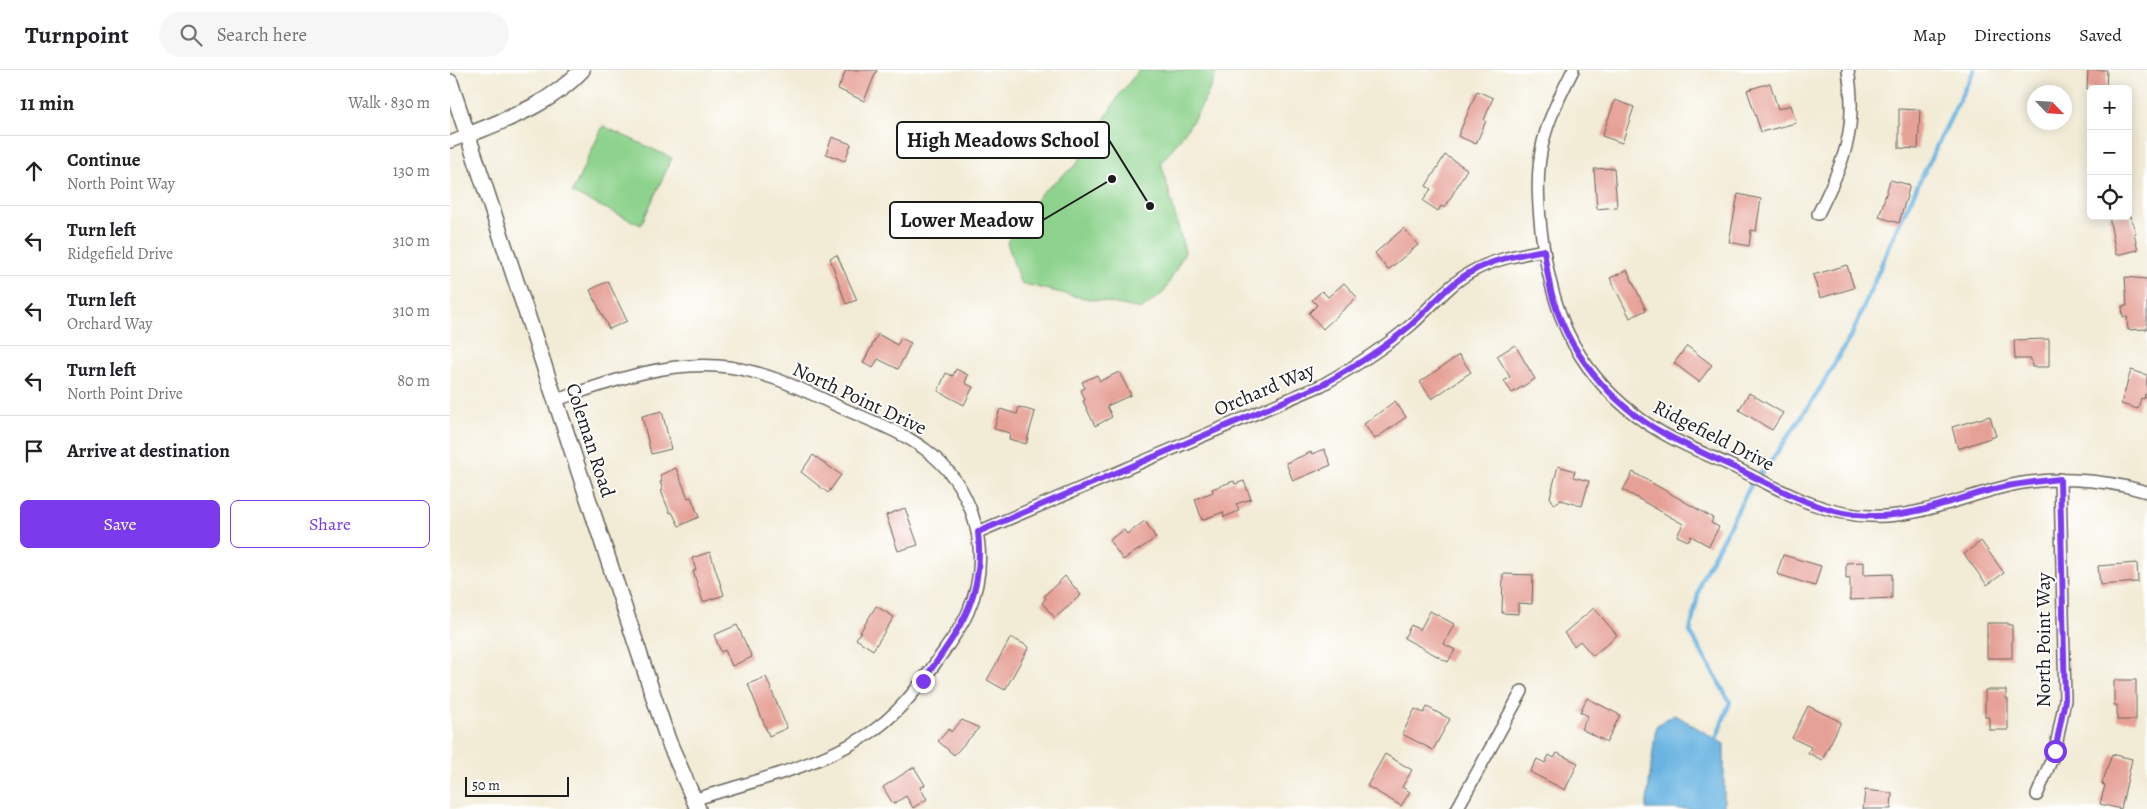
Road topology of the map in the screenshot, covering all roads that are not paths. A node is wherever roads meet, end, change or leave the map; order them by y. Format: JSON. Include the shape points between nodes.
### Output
{"nodes":[{"id":1,"x":582,"y":70,"type":"edge"},
{"id":2,"x":1573,"y":70,"type":"edge"},
{"id":3,"x":1848,"y":70,"type":"edge"},
{"id":4,"x":450,"y":82,"type":"edge"},
{"id":5,"x":468,"y":135,"type":"junction"},
{"id":6,"x":450,"y":142,"type":"edge"},
{"id":7,"x":1818,"y":214,"type":"dead end"},
{"id":8,"x":1544,"y":250,"type":"junction"},
{"id":9,"x":556,"y":400,"type":"junction"},
{"id":10,"x":2060,"y":479,"type":"junction"},
{"id":11,"x":2147,"y":492,"type":"edge"},
{"id":12,"x":978,"y":532,"type":"junction"},
{"id":13,"x":1522,"y":691,"type":"dead end"},
{"id":14,"x":2037,"y":795,"type":"dead end"},
{"id":15,"x":696,"y":805,"type":"edge"},
{"id":16,"x":1457,"y":809,"type":"edge"}],
"edges":[{"from":1,"to":5,"type":"street","via":[[540,104]]},
{"from":2,"to":8,"type":"street","name":"Ridgefield Drive","via":[[1552,112],[1542,143],[1538,195]]},
{"from":3,"to":7,"type":"street","via":[[1850,132],[1840,171]]},
{"from":4,"to":5,"type":"street","name":"Coleman Road"},
{"from":5,"to":6,"type":"street"},
{"from":5,"to":9,"type":"street","name":"Coleman Road"},
{"from":8,"to":10,"type":"street","name":"Ridgefield Drive","via":[[1552,292],[1565,330],[1588,368],[1614,398],[1662,433],[1802,500],[1846,514],[1892,516],[1927,510],[2003,487]]},
{"from":8,"to":12,"type":"street","name":"Orchard Way","via":[[1503,258],[1470,272],[1386,346],[1322,385]]},
{"from":9,"to":12,"type":"street","name":"North Point Drive","via":[[635,374],[671,366],[720,366],[768,376],[903,436],[926,450],[960,486]]},
{"from":9,"to":15,"type":"street","name":"Coleman Road","via":[[668,740]]},
{"from":10,"to":11,"type":"street","name":"Ridgefield Drive","via":[[2114,484]]},
{"from":10,"to":14,"type":"street","name":"North Point Way","via":[[2065,700],[2055,751]]},
{"from":12,"to":15,"type":"street","name":"North Point Drive","via":[[979,572],[968,612],[923,681],[895,713],[864,737],[830,755]]},
{"from":13,"to":16,"type":"street"}]}
